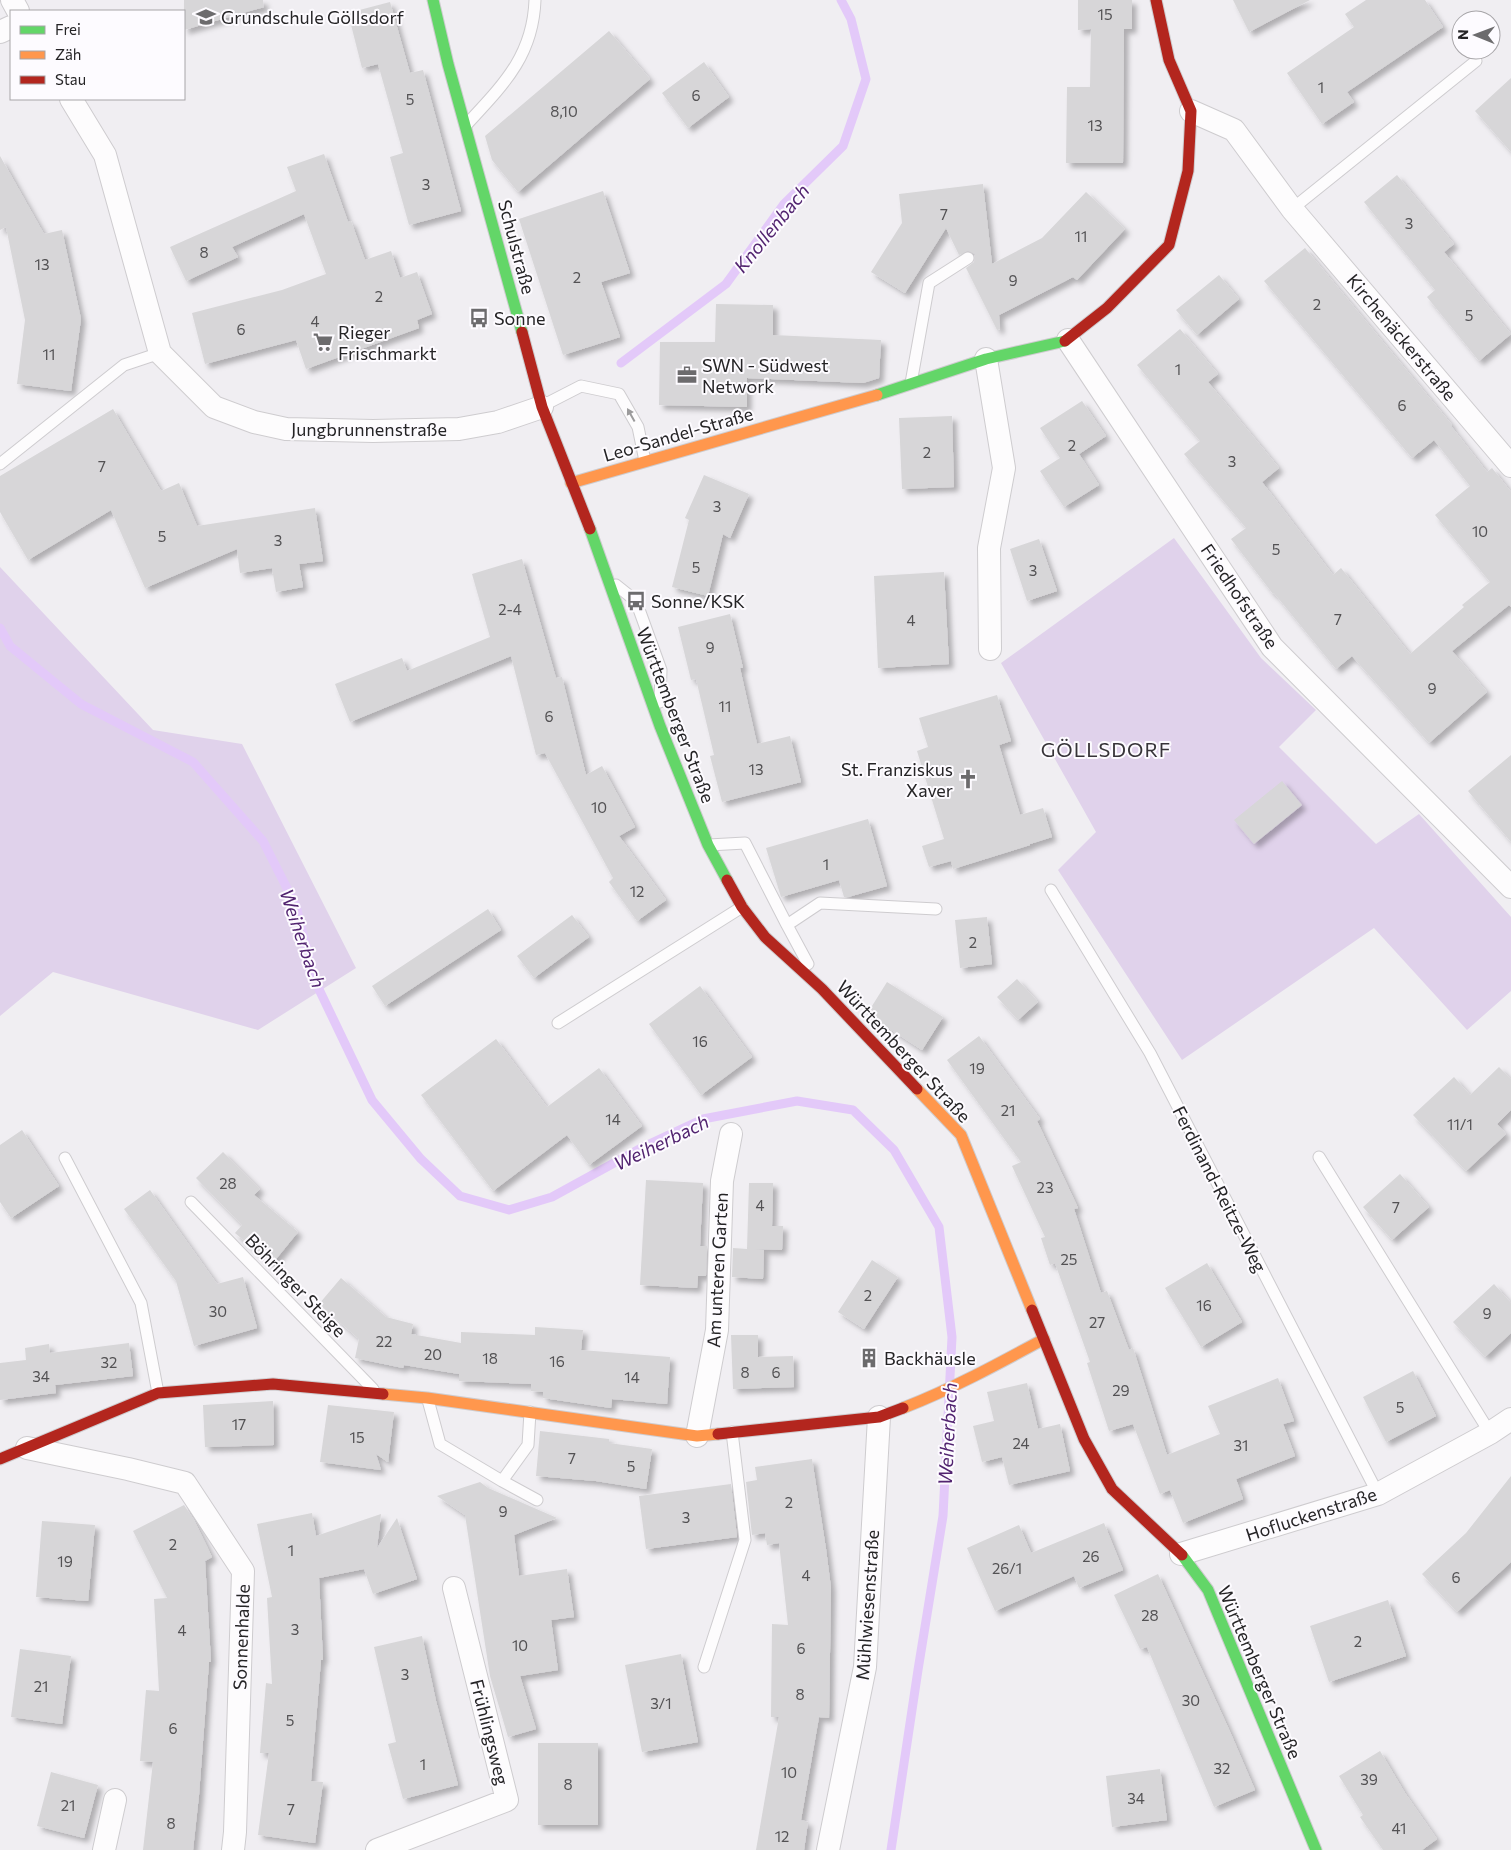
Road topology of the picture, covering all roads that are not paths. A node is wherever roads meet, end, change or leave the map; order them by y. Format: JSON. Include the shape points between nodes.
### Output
{"nodes":[{"id":1,"x":433,"y":0,"type":"edge"},
{"id":2,"x":534,"y":0,"type":"edge"},
{"id":3,"x":1156,"y":0,"type":"edge"},
{"id":4,"x":1476,"y":61,"type":"dead end"},
{"id":5,"x":72,"y":100,"type":"edge"},
{"id":6,"x":1191,"y":111,"type":"junction"},
{"id":7,"x":466,"y":125,"type":"junction"},
{"id":8,"x":1292,"y":209,"type":"junction"},
{"id":9,"x":968,"y":258,"type":"dead end"},
{"id":10,"x":1068,"y":340,"type":"junction"},
{"id":11,"x":160,"y":353,"type":"junction"},
{"id":12,"x":986,"y":359,"type":"junction"},
{"id":13,"x":911,"y":385,"type":"junction"},
{"id":14,"x":542,"y":407,"type":"junction"},
{"id":15,"x":645,"y":461,"type":"junction"},
{"id":16,"x":0,"y":464,"type":"edge"},
{"id":17,"x":1511,"y":466,"type":"edge"},
{"id":18,"x":571,"y":483,"type":"junction"},
{"id":19,"x":607,"y":578,"type":"junction"},
{"id":20,"x":990,"y":649,"type":"dead end"},
{"id":21,"x":660,"y":726,"type":"junction"},
{"id":22,"x":708,"y":845,"type":"junction"},
{"id":23,"x":1511,"y":887,"type":"edge"},
{"id":24,"x":1051,"y":890,"type":"dead end"},
{"id":25,"x":742,"y":907,"type":"junction"},
{"id":26,"x":936,"y":909,"type":"dead end"},
{"id":27,"x":787,"y":925,"type":"junction"},
{"id":28,"x":822,"y":989,"type":"junction"},
{"id":29,"x":558,"y":1023,"type":"dead end"},
{"id":30,"x":731,"y":1134,"type":"dead end"},
{"id":31,"x":1319,"y":1157,"type":"dead end"},
{"id":32,"x":65,"y":1158,"type":"dead end"},
{"id":33,"x":191,"y":1202,"type":"dead end"},
{"id":34,"x":1044,"y":1339,"type":"junction"},
{"id":35,"x":376,"y":1392,"type":"junction"},
{"id":36,"x":158,"y":1393,"type":"junction"},
{"id":37,"x":427,"y":1398,"type":"junction"},
{"id":38,"x":530,"y":1412,"type":"junction"},
{"id":39,"x":879,"y":1417,"type":"junction"},
{"id":40,"x":1511,"y":1419,"type":"edge"},
{"id":41,"x":732,"y":1432,"type":"junction"},
{"id":42,"x":1490,"y":1433,"type":"junction"},
{"id":43,"x":697,"y":1436,"type":"junction"},
{"id":44,"x":27,"y":1448,"type":"junction"},
{"id":45,"x":0,"y":1459,"type":"edge"},
{"id":46,"x":502,"y":1481,"type":"junction"},
{"id":47,"x":1378,"y":1494,"type":"junction"},
{"id":48,"x":537,"y":1500,"type":"dead end"},
{"id":49,"x":1181,"y":1554,"type":"junction"},
{"id":50,"x":454,"y":1588,"type":"dead end"},
{"id":51,"x":704,"y":1667,"type":"dead end"},
{"id":52,"x":115,"y":1800,"type":"dead end"},
{"id":53,"x":104,"y":1850,"type":"edge"},
{"id":54,"x":233,"y":1850,"type":"edge"},
{"id":55,"x":377,"y":1850,"type":"edge"},
{"id":56,"x":828,"y":1850,"type":"edge"},
{"id":57,"x":1316,"y":1850,"type":"edge"}],
"edges":[{"from":1,"to":7,"type":"street","name":"Schulstraße"},
{"from":2,"to":7,"type":"lane","via":[[526,47],[506,82]]},
{"from":3,"to":6,"type":"street","name":"Leo-Sandel-Straße","via":[[1169,60]]},
{"from":4,"to":8,"type":"lane"},
{"from":5,"to":11,"type":"street","name":"Jungbrunnenstraße","via":[[104,155]]},
{"from":6,"to":8,"type":"street","name":"Kirchenäckerstraße","via":[[1234,130]]},
{"from":6,"to":10,"type":"street","name":"Leo-Sandel-Straße","via":[[1188,171],[1169,246],[1107,308]]},
{"from":7,"to":14,"type":"street","name":"Schulstraße"},
{"from":8,"to":17,"type":"street","name":"Kirchenäckerstraße"},
{"from":9,"to":13,"type":"lane","via":[[929,284]]},
{"from":10,"to":12,"type":"street","name":"Leo-Sandel-Straße"},
{"from":10,"to":23,"type":"street","name":"Friedhofstraße","via":[[1272,647]]},
{"from":11,"to":14,"type":"street","name":"Jungbrunnenstraße","via":[[214,407],[254,422],[286,429],[373,432],[459,429],[498,422]]},
{"from":11,"to":16,"type":"lane","via":[[124,365]]},
{"from":12,"to":13,"type":"street","name":"Leo-Sandel-Straße"},
{"from":12,"to":20,"type":"street","via":[[1004,468],[989,548]]},
{"from":13,"to":15,"type":"street","name":"Leo-Sandel-Straße"},
{"from":15,"to":14,"type":"lane","one_way":true,"via":[[638,427],[619,394],[581,386]]},
{"from":14,"to":18,"type":"street","name":"Württemberger Straße"},
{"from":15,"to":18,"type":"street","name":"Leo-Sandel-Straße"},
{"from":18,"to":19,"type":"street","name":"Württemberger Straße"},
{"from":19,"to":21,"type":"street","name":"Württemberger Straße"},
{"from":19,"to":21,"type":"lane","via":[[636,601],[661,670]]},
{"from":21,"to":22,"type":"street","name":"Württemberger Straße"},
{"from":22,"to":25,"type":"street","name":"Württemberger Straße"},
{"from":22,"to":27,"type":"lane","via":[[745,843]]},
{"from":24,"to":47,"type":"lane","name":"Ferdinand-Reitze-Weg","via":[[1150,1053]]},
{"from":25,"to":28,"type":"street","name":"Württemberger Straße","via":[[765,937]]},
{"from":25,"to":29,"type":"lane"},
{"from":26,"to":27,"type":"lane","via":[[820,903]]},
{"from":27,"to":28,"type":"lane"},
{"from":28,"to":34,"type":"street","name":"Württemberger Straße","via":[[961,1135]]},
{"from":30,"to":43,"type":"street","name":"Am unteren Garten","via":[[722,1181],[716,1330]]},
{"from":31,"to":42,"type":"lane"},
{"from":32,"to":36,"type":"lane","via":[[141,1303]]},
{"from":33,"to":35,"type":"lane","name":"Böhringer Steige"},
{"from":34,"to":39,"type":"street","via":[[934,1396]]},
{"from":34,"to":49,"type":"street","name":"Württemberger Straße","via":[[1084,1439],[1112,1489]]},
{"from":35,"to":36,"type":"street","via":[[273,1384]]},
{"from":35,"to":37,"type":"street"},
{"from":36,"to":44,"type":"street"},
{"from":37,"to":38,"type":"street"},
{"from":37,"to":46,"type":"lane","via":[[440,1444]]},
{"from":38,"to":43,"type":"street"},
{"from":38,"to":46,"type":"lane","via":[[528,1445]]},
{"from":39,"to":41,"type":"street"},
{"from":39,"to":56,"type":"street","name":"Mühlwiesenstraße","via":[[865,1666]]},
{"from":40,"to":42,"type":"street","name":"Hofluckenstraße"},
{"from":41,"to":43,"type":"street"},
{"from":41,"to":51,"type":"lane","via":[[745,1540]]},
{"from":42,"to":47,"type":"street","name":"Hofluckenstraße"},
{"from":44,"to":45,"type":"street"},
{"from":44,"to":54,"type":"street","name":"Sonnenhalde","via":[[185,1483],[243,1571]]},
{"from":46,"to":48,"type":"lane"},
{"from":47,"to":49,"type":"street","name":"Hofluckenstraße"},
{"from":49,"to":57,"type":"street","name":"Württemberger Straße","via":[[1208,1590]]},
{"from":50,"to":55,"type":"street","name":"Frühlingsweg","via":[[508,1800]]},
{"from":52,"to":53,"type":"street"}]}
